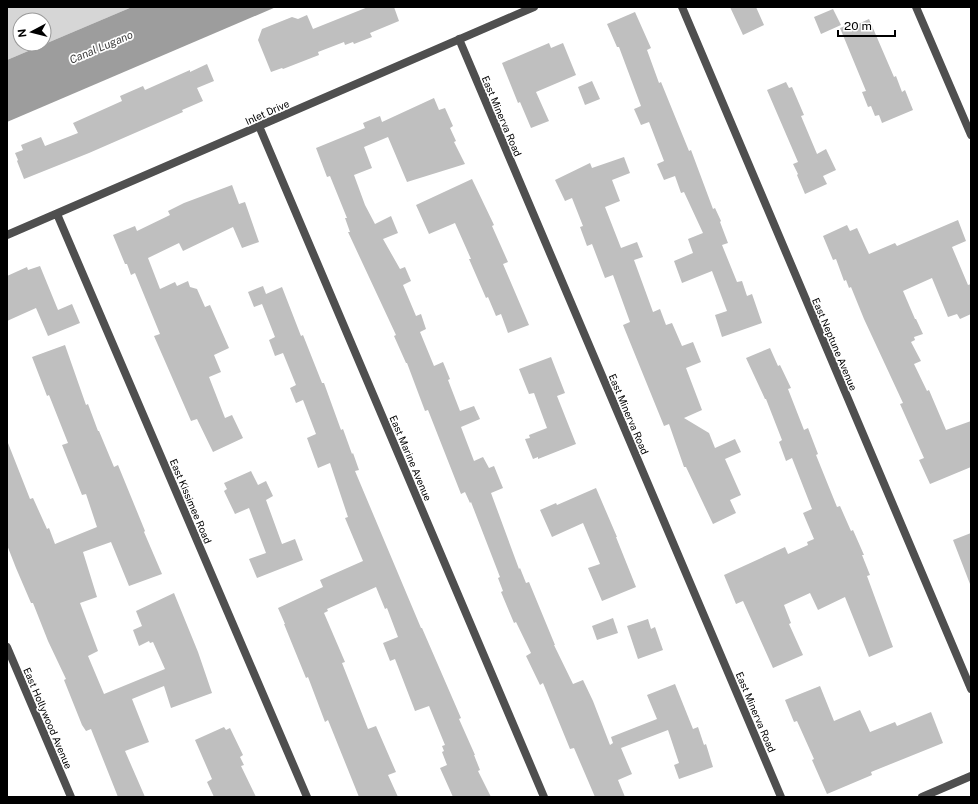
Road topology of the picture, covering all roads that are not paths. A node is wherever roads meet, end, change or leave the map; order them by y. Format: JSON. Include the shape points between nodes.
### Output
{"nodes":[{"id":1,"x":534,"y":7,"type":"edge"},
{"id":2,"x":682,"y":7,"type":"edge"},
{"id":3,"x":916,"y":7,"type":"edge"},
{"id":4,"x":459,"y":39,"type":"junction"},
{"id":5,"x":259,"y":126,"type":"junction"},
{"id":6,"x":971,"y":135,"type":"edge"},
{"id":7,"x":57,"y":214,"type":"junction"},
{"id":8,"x":7,"y":235,"type":"edge"},
{"id":9,"x":7,"y":647,"type":"edge"},
{"id":10,"x":971,"y":689,"type":"edge"},
{"id":11,"x":971,"y":776,"type":"edge"},
{"id":12,"x":71,"y":797,"type":"edge"},
{"id":13,"x":307,"y":797,"type":"edge"},
{"id":14,"x":544,"y":797,"type":"edge"},
{"id":15,"x":781,"y":797,"type":"edge"},
{"id":16,"x":922,"y":797,"type":"edge"}],
"edges":[{"from":1,"to":4,"type":"street","name":"Inlet Drive"},
{"from":2,"to":10,"type":"street","name":"East Neptune Avenue"},
{"from":3,"to":6,"type":"street"},
{"from":4,"to":5,"type":"street","name":"Inlet Drive"},
{"from":4,"to":15,"type":"street","name":"East Minerva Road"},
{"from":5,"to":7,"type":"street","name":"Inlet Drive"},
{"from":5,"to":14,"type":"street","name":"East Marine Avenue"},
{"from":7,"to":8,"type":"street","name":"Inlet Drive"},
{"from":7,"to":13,"type":"street","name":"East Kissimee Road"},
{"from":9,"to":12,"type":"street","name":"East Hollywood Avenue"},
{"from":11,"to":16,"type":"street"}]}
